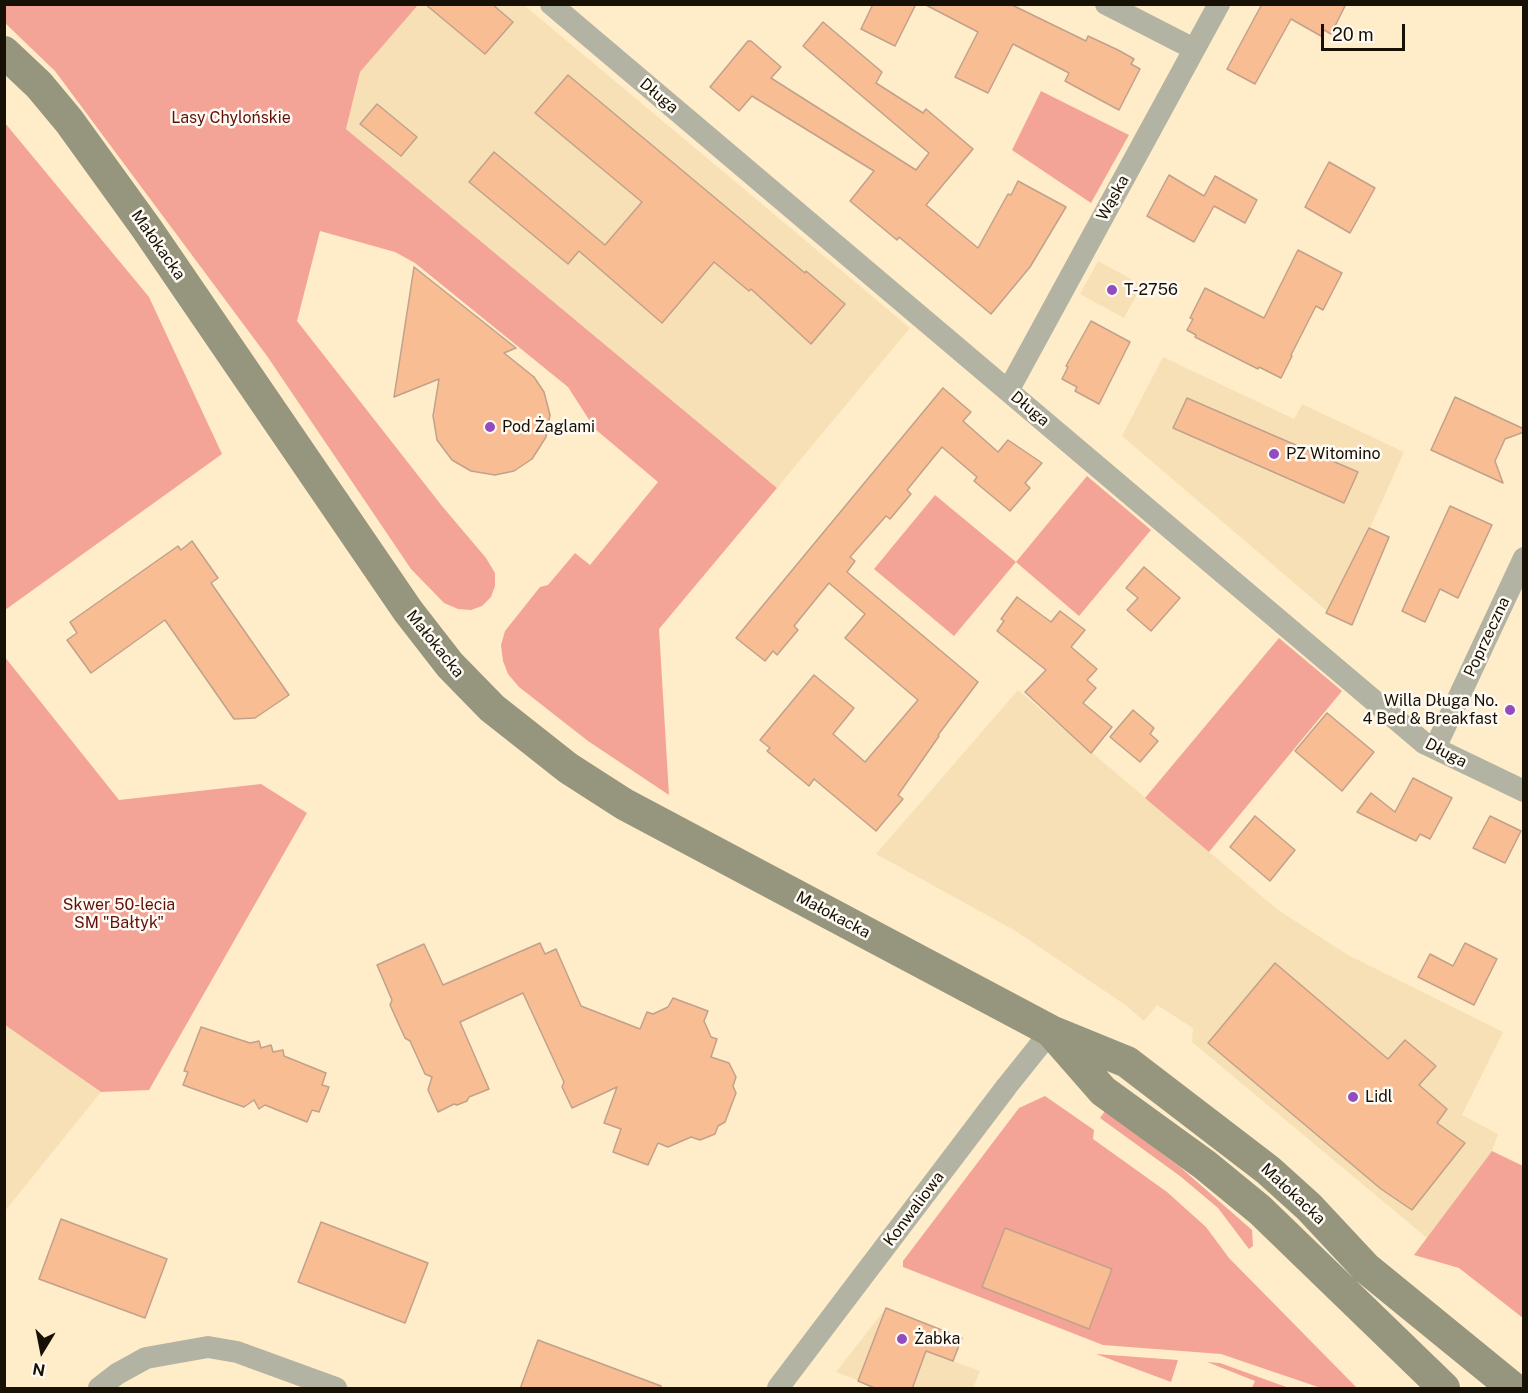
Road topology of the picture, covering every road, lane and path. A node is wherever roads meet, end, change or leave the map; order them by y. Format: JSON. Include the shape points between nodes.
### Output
{"nodes":[{"id":1,"x":551,"y":4,"type":"edge"},
{"id":2,"x":1106,"y":4,"type":"edge"},
{"id":3,"x":1219,"y":4,"type":"edge"},
{"id":4,"x":1194,"y":49,"type":"junction"},
{"id":5,"x":4,"y":52,"type":"edge"},
{"id":6,"x":1008,"y":391,"type":"junction"},
{"id":7,"x":1524,"y":558,"type":"edge"},
{"id":8,"x":1435,"y":748,"type":"junction"},
{"id":9,"x":1524,"y":791,"type":"edge"},
{"id":10,"x":1051,"y":1031,"type":"junction"},
{"id":11,"x":99,"y":1389,"type":"edge"},
{"id":12,"x":336,"y":1389,"type":"edge"},
{"id":13,"x":778,"y":1389,"type":"edge"},
{"id":14,"x":1444,"y":1389,"type":"edge"},
{"id":15,"x":1513,"y":1389,"type":"edge"}],
"edges":[{"from":1,"to":6,"type":"street","name":"Długa"},
{"from":2,"to":4,"type":"street"},
{"from":3,"to":4,"type":"street","name":"Wąska"},
{"from":4,"to":6,"type":"street","name":"Wąska"},
{"from":5,"to":10,"type":"main road","name":"Małokacka","via":[[69,121],[408,611],[492,708],[568,768],[624,804]]},
{"from":6,"to":8,"type":"street","name":"Długa","via":[[1424,743]]},
{"from":7,"to":8,"type":"street","name":"Poprzeczna"},
{"from":8,"to":9,"type":"street","name":"Długa"},
{"from":10,"to":13,"type":"street","name":"Konwaliowa"},
{"from":10,"to":14,"type":"main road","name":"Małokacka","via":[[1103,1091],[1206,1165],[1260,1210]]},
{"from":10,"to":15,"type":"main road","name":"Małokacka","via":[[1127,1062],[1269,1170],[1366,1268]]},
{"from":11,"to":12,"type":"street","via":[[146,1358],[208,1347],[237,1352]]}]}
